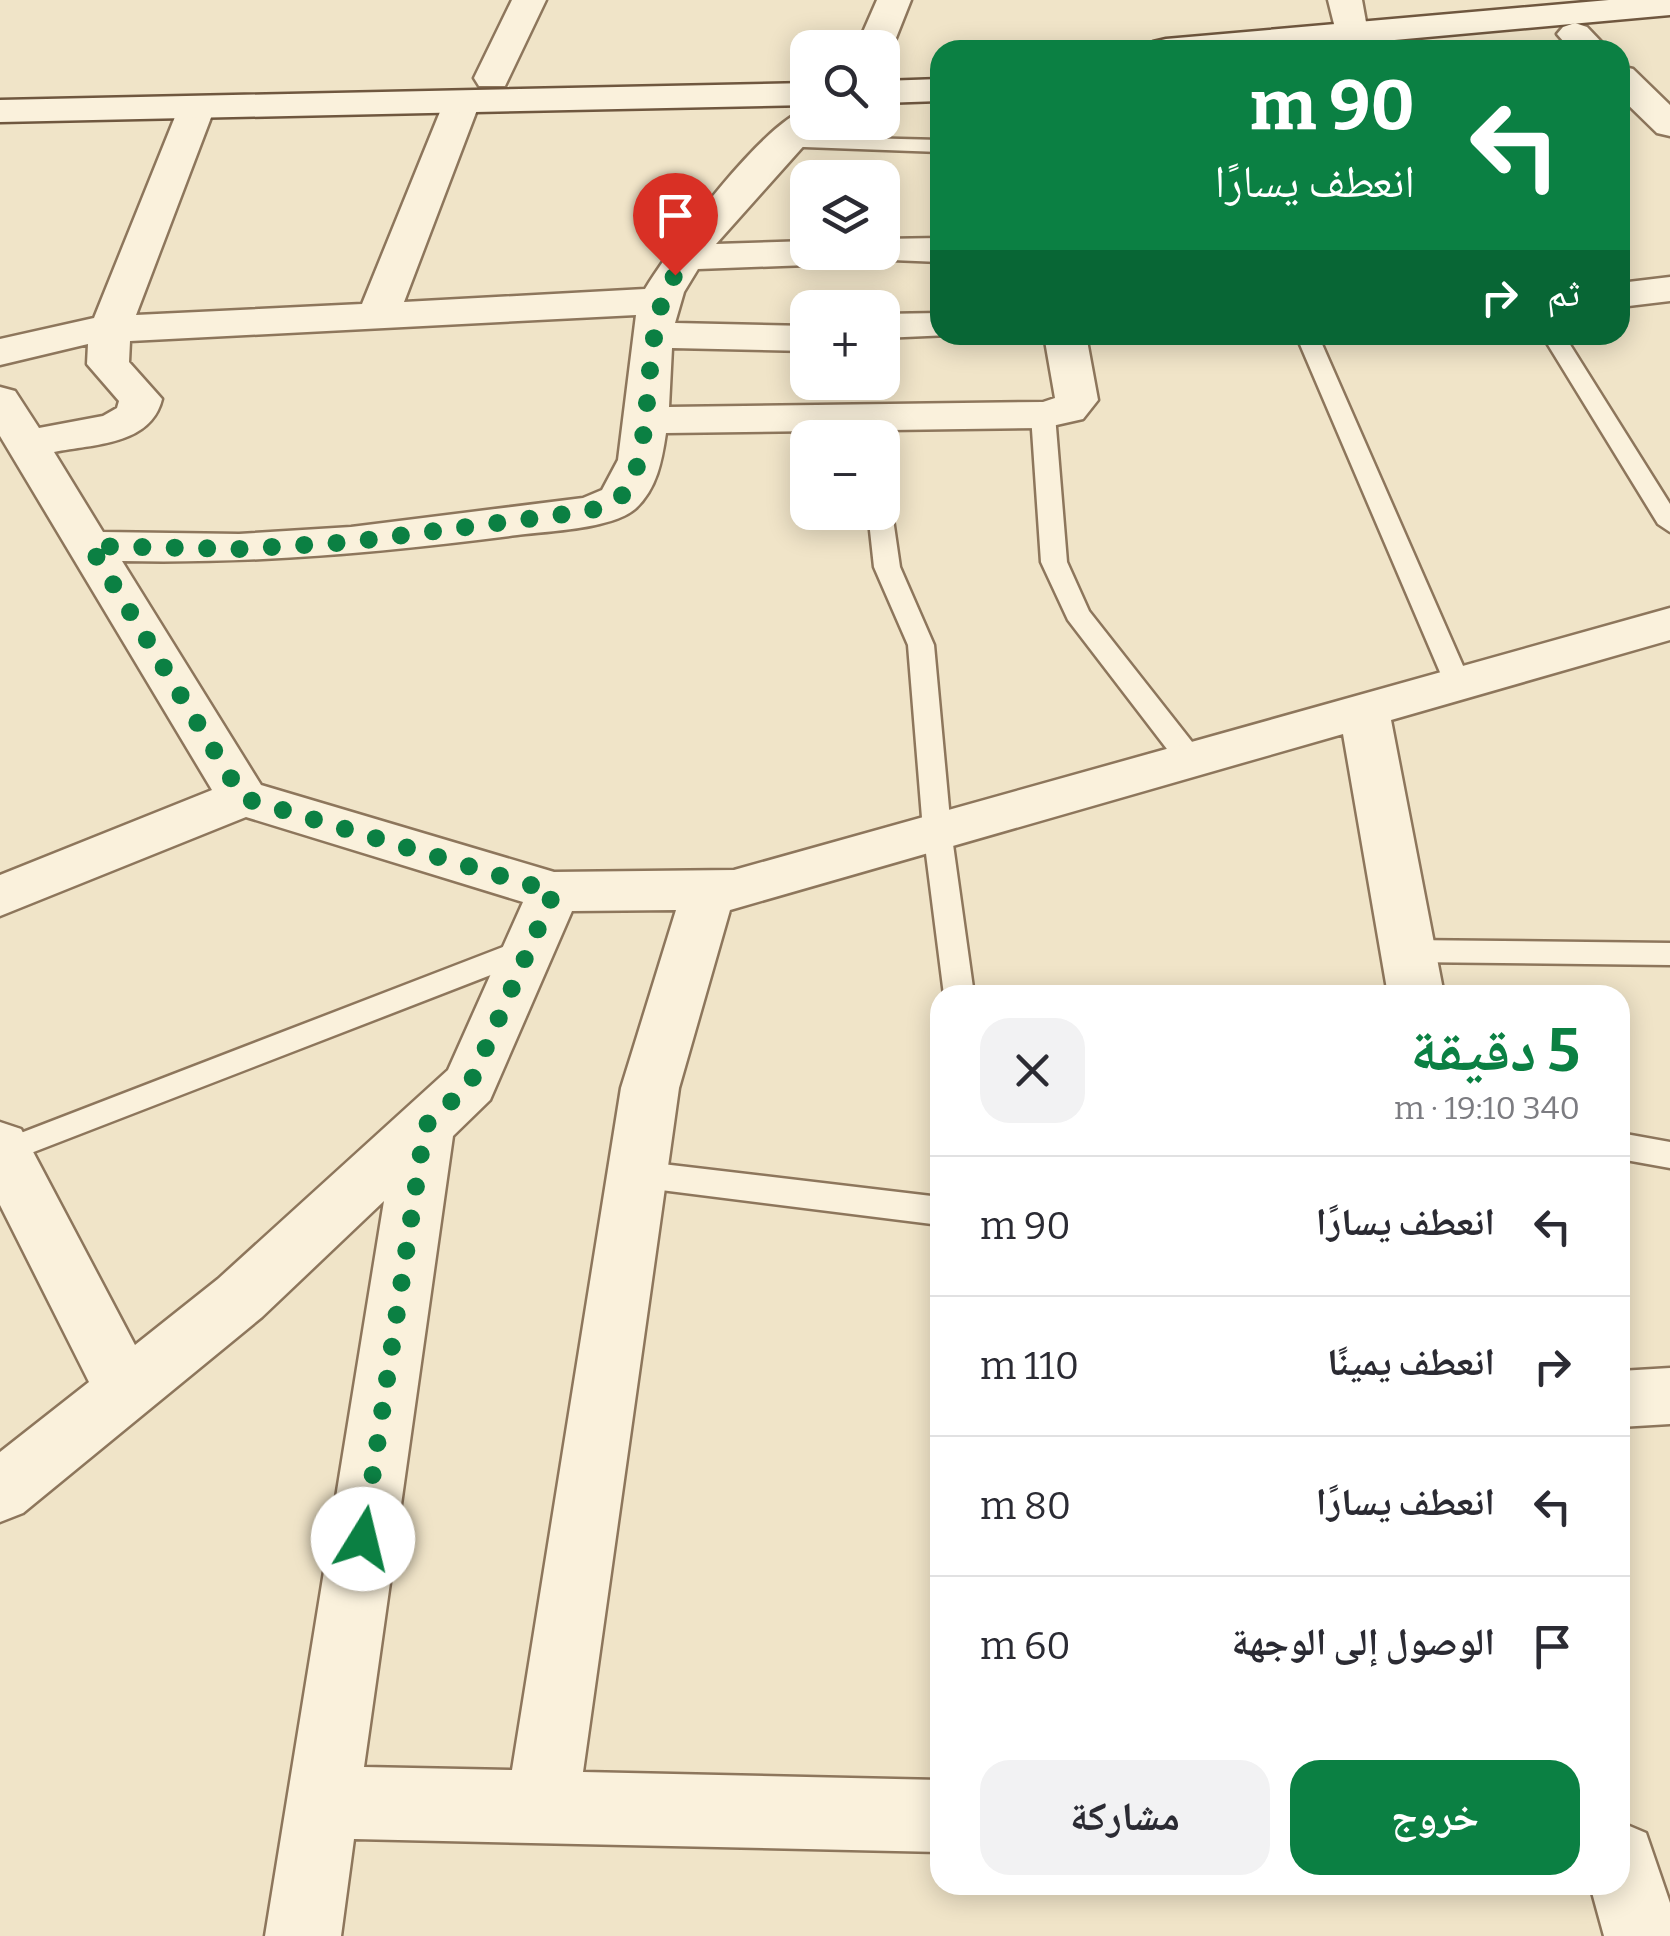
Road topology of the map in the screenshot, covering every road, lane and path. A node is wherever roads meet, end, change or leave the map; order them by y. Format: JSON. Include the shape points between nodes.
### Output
{"nodes":[{"id":1,"x":529,"y":0,"type":"edge"},
{"id":2,"x":894,"y":0,"type":"edge"},
{"id":3,"x":1670,"y":5,"type":"edge"},
{"id":4,"x":1348,"y":16,"type":"edge"},
{"id":5,"x":1575,"y":25,"type":"edge"},
{"id":6,"x":1670,"y":26,"type":"edge"},
{"id":7,"x":882,"y":30,"type":"edge"},
{"id":8,"x":1220,"y":40,"type":"edge"},
{"id":9,"x":1463,"y":40,"type":"edge"},
{"id":10,"x":930,"y":68,"type":"edge"},
{"id":11,"x":900,"y":69,"type":"edge"},
{"id":12,"x":790,"y":72,"type":"edge"},
{"id":13,"x":0,"y":84,"type":"edge"},
{"id":14,"x":1630,"y":87,"type":"edge"},
{"id":15,"x":477,"y":90,"type":"junction"},
{"id":16,"x":930,"y":90,"type":"edge"},
{"id":17,"x":900,"y":91,"type":"edge"},
{"id":18,"x":790,"y":94,"type":"edge"},
{"id":19,"x":94,"y":96,"type":"junction"},
{"id":20,"x":198,"y":107,"type":"junction"},
{"id":21,"x":0,"y":111,"type":"edge"},
{"id":22,"x":1670,"y":125,"type":"edge"},
{"id":23,"x":790,"y":138,"type":"edge"},
{"id":24,"x":882,"y":140,"type":"edge"},
{"id":25,"x":930,"y":145,"type":"edge"},
{"id":26,"x":930,"y":250,"type":"edge"},
{"id":27,"x":900,"y":251,"type":"edge"},
{"id":28,"x":790,"y":253,"type":"edge"},
{"id":29,"x":688,"y":256,"type":"junction"},
{"id":30,"x":1670,"y":289,"type":"edge"},
{"id":31,"x":1630,"y":294,"type":"edge"},
{"id":32,"x":378,"y":315,"type":"junction"},
{"id":33,"x":656,"y":318,"type":"junction"},
{"id":34,"x":930,"y":325,"type":"edge"},
{"id":35,"x":900,"y":326,"type":"edge"},
{"id":36,"x":110,"y":329,"type":"junction"},
{"id":37,"x":790,"y":337,"type":"edge"},
{"id":38,"x":1066,"y":345,"type":"edge"},
{"id":39,"x":1311,"y":345,"type":"edge"},
{"id":40,"x":1559,"y":345,"type":"edge"},
{"id":41,"x":0,"y":352,"type":"edge"},
{"id":42,"x":0,"y":400,"type":"edge"},
{"id":43,"x":1043,"y":415,"type":"junction"},
{"id":44,"x":646,"y":420,"type":"junction"},
{"id":45,"x":790,"y":424,"type":"edge"},
{"id":46,"x":900,"y":425,"type":"edge"},
{"id":47,"x":27,"y":444,"type":"junction"},
{"id":48,"x":1670,"y":524,"type":"edge"},
{"id":49,"x":882,"y":530,"type":"edge"},
{"id":50,"x":90,"y":546,"type":"junction"},
{"id":51,"x":1670,"y":624,"type":"edge"},
{"id":52,"x":1458,"y":684,"type":"junction"},
{"id":53,"x":1364,"y":710,"type":"junction"},
{"id":54,"x":1190,"y":759,"type":"junction"},
{"id":55,"x":243,"y":798,"type":"junction"},
{"id":56,"x":937,"y":830,"type":"junction"},
{"id":57,"x":709,"y":890,"type":"junction"},
{"id":58,"x":554,"y":892,"type":"junction"},
{"id":59,"x":0,"y":896,"type":"edge"},
{"id":60,"x":529,"y":948,"type":"junction"},
{"id":61,"x":1670,"y":954,"type":"edge"},
{"id":62,"x":1412,"y":973,"type":"edge"},
{"id":63,"x":958,"y":985,"type":"edge"},
{"id":64,"x":425,"y":1126,"type":"junction"},
{"id":65,"x":1630,"y":1148,"type":"edge"},
{"id":66,"x":2,"y":1150,"type":"edge"},
{"id":67,"x":1670,"y":1155,"type":"edge"},
{"id":68,"x":638,"y":1174,"type":"junction"},
{"id":69,"x":930,"y":1210,"type":"edge"},
{"id":70,"x":126,"y":1390,"type":"junction"},
{"id":71,"x":1670,"y":1396,"type":"edge"},
{"id":72,"x":1630,"y":1398,"type":"edge"},
{"id":73,"x":0,"y":1492,"type":"edge"},
{"id":74,"x":323,"y":1802,"type":"junction"},
{"id":75,"x":542,"y":1807,"type":"junction"},
{"id":76,"x":930,"y":1816,"type":"edge"},
{"id":77,"x":1630,"y":1894,"type":"edge"},
{"id":78,"x":303,"y":1936,"type":"edge"},
{"id":79,"x":1642,"y":1936,"type":"edge"}],
"edges":[{"from":1,"to":15,"type":"street"},
{"from":2,"to":7,"type":"street"},
{"from":3,"to":5,"type":"street"},
{"from":4,"to":5,"type":"street"},
{"from":4,"to":8,"type":"street"},
{"from":5,"to":6,"type":"street"},
{"from":5,"to":9,"type":"street"},
{"from":10,"to":11,"type":"street"},
{"from":12,"to":15,"type":"street"},
{"from":13,"to":19,"type":"street"},
{"from":14,"to":22,"type":"street"},
{"from":15,"to":18,"type":"street"},
{"from":15,"to":19,"type":"street"},
{"from":15,"to":20,"type":"street"},
{"from":15,"to":32,"type":"street"},
{"from":16,"to":17,"type":"street"},
{"from":19,"to":20,"type":"street"},
{"from":19,"to":21,"type":"street"},
{"from":20,"to":36,"type":"street"},
{"from":23,"to":29,"type":"street"},
{"from":24,"to":25,"type":"lane"},
{"from":26,"to":27,"type":"street"},
{"from":28,"to":29,"type":"street"},
{"from":29,"to":33,"type":"street"},
{"from":30,"to":31,"type":"street"},
{"from":32,"to":33,"type":"street"},
{"from":32,"to":36,"type":"street"},
{"from":33,"to":37,"type":"street"},
{"from":33,"to":44,"type":"street"},
{"from":34,"to":35,"type":"street"},
{"from":36,"to":41,"type":"street"},
{"from":36,"to":47,"type":"street","via":[[108,364],[141,399],[138,415],[116,426]]},
{"from":38,"to":43,"type":"street","via":[[1076,400],[1068,410]]},
{"from":39,"to":52,"type":"lane"},
{"from":40,"to":48,"type":"lane"},
{"from":42,"to":47,"type":"street"},
{"from":43,"to":46,"type":"street"},
{"from":43,"to":54,"type":"lane","via":[[1054,562],[1077,614]]},
{"from":44,"to":45,"type":"street"},
{"from":44,"to":50,"type":"street","via":[[630,482],[618,500],[589,511],[351,542],[239,549]]},
{"from":47,"to":50,"type":"street"},
{"from":49,"to":56,"type":"lane","via":[[886,568],[922,645]]},
{"from":50,"to":55,"type":"street"},
{"from":51,"to":52,"type":"street"},
{"from":52,"to":53,"type":"street"},
{"from":53,"to":54,"type":"street"},
{"from":53,"to":62,"type":"street"},
{"from":54,"to":56,"type":"street"},
{"from":55,"to":58,"type":"street"},
{"from":55,"to":59,"type":"street"},
{"from":56,"to":57,"type":"street","via":[[734,890]]},
{"from":56,"to":63,"type":"lane"},
{"from":57,"to":58,"type":"street"},
{"from":57,"to":68,"type":"street","via":[[650,1088]]},
{"from":58,"to":60,"type":"street"},
{"from":60,"to":64,"type":"street","via":[[470,1084]]},
{"from":60,"to":66,"type":"lane"},
{"from":61,"to":62,"type":"lane"},
{"from":64,"to":70,"type":"street","via":[[240,1298]]},
{"from":64,"to":74,"type":"street"},
{"from":65,"to":67,"type":"lane"},
{"from":66,"to":70,"type":"street"},
{"from":68,"to":69,"type":"lane"},
{"from":68,"to":75,"type":"street"},
{"from":70,"to":73,"type":"street"},
{"from":71,"to":72,"type":"street"},
{"from":74,"to":75,"type":"street"},
{"from":74,"to":78,"type":"street"},
{"from":75,"to":76,"type":"street"},
{"from":77,"to":79,"type":"street"}]}
